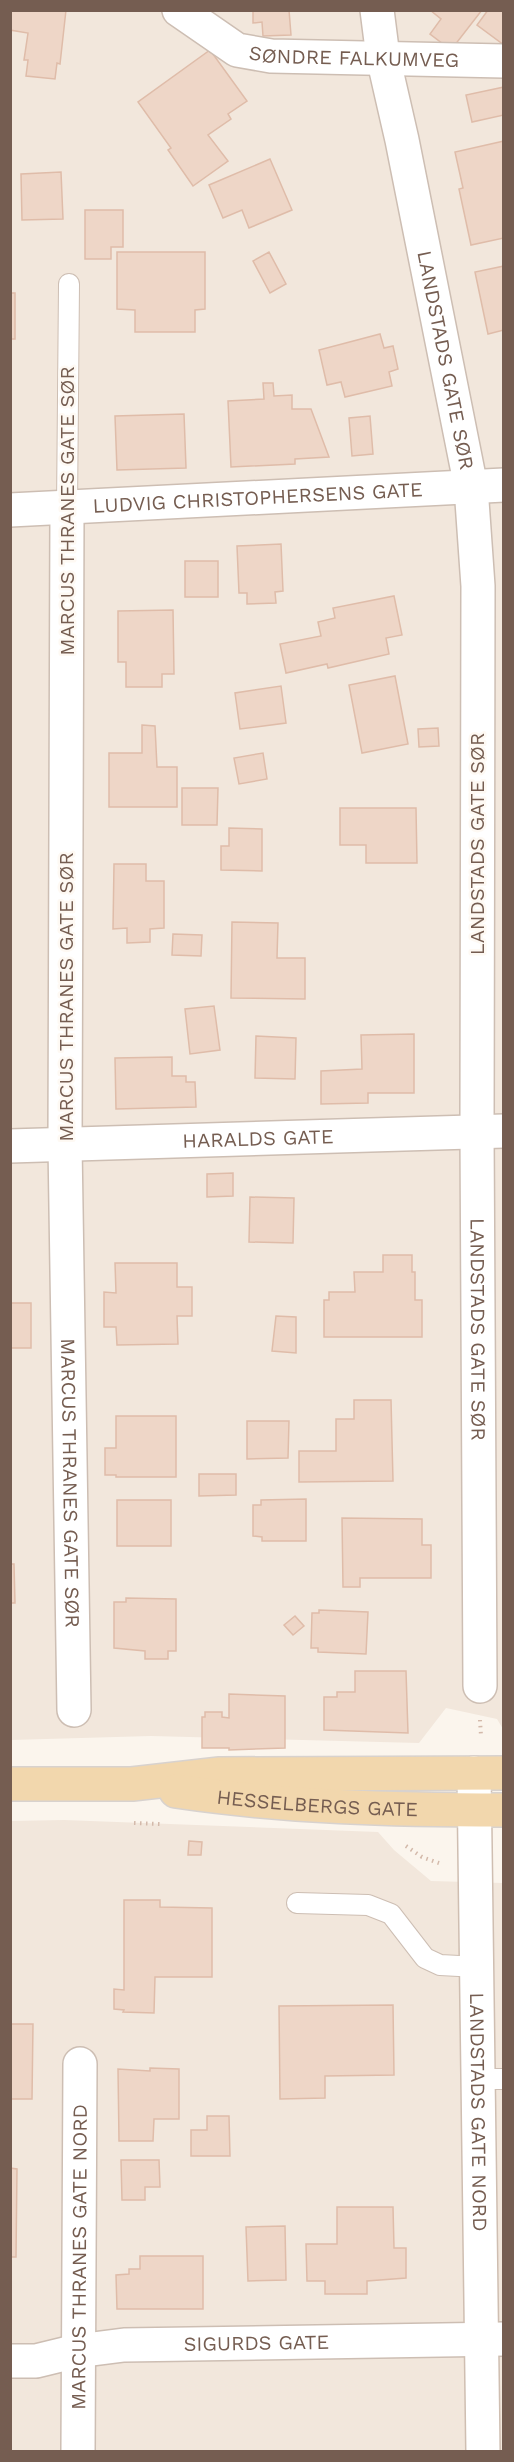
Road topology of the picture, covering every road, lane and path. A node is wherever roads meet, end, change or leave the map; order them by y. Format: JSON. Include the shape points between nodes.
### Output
{"nodes":[{"id":1,"x":179,"y":10,"type":"edge"},
{"id":2,"x":377,"y":10,"type":"edge"},
{"id":3,"x":383,"y":57,"type":"junction"},
{"id":4,"x":504,"y":61,"type":"edge"},
{"id":5,"x":69,"y":284,"type":"dead end"},
{"id":6,"x":504,"y":485,"type":"edge"},
{"id":7,"x":471,"y":487,"type":"junction"},
{"id":8,"x":67,"y":509,"type":"junction"},
{"id":9,"x":10,"y":510,"type":"edge"},
{"id":10,"x":490,"y":1131,"type":"edge"},
{"id":11,"x":65,"y":1145,"type":"junction"},
{"id":12,"x":10,"y":1146,"type":"edge"},
{"id":13,"x":480,"y":1686,"type":"dead end"},
{"id":14,"x":74,"y":1710,"type":"dead end"},
{"id":15,"x":489,"y":1773,"type":"edge"},
{"id":16,"x":10,"y":1784,"type":"edge"},
{"id":17,"x":132,"y":1784,"type":"junction"},
{"id":18,"x":489,"y":1810,"type":"edge"},
{"id":19,"x":297,"y":1902,"type":"dead end"},
{"id":20,"x":478,"y":1967,"type":"junction"},
{"id":21,"x":80,"y":2064,"type":"dead end"},
{"id":22,"x":491,"y":2079,"type":"edge"},
{"id":23,"x":493,"y":2339,"type":"edge"},
{"id":24,"x":77,"y":2350,"type":"junction"},
{"id":25,"x":10,"y":2361,"type":"edge"},
{"id":26,"x":78,"y":2451,"type":"edge"},
{"id":27,"x":483,"y":2451,"type":"edge"}],
"edges":[{"from":1,"to":3,"type":"street","name":"SØNDRE FALKUMVEG","via":[[237,50],[271,56]]},
{"from":2,"to":3,"type":"street","name":"LANDSTADS GATE SØR"},
{"from":3,"to":4,"type":"street","name":"SØNDRE FALKUMVEG"},
{"from":3,"to":7,"type":"street","name":"LANDSTADS GATE SØR"},
{"from":5,"to":8,"type":"lane","name":"MARCUS THRANES GATE SØR"},
{"from":6,"to":7,"type":"street","name":"LUDVIG CHRISTOPHERSENS GATE"},
{"from":7,"to":8,"type":"street","name":"LUDVIG CHRISTOPHERSENS GATE"},
{"from":7,"to":10,"type":"street","name":"LANDSTADS GATE SØR","via":[[478,586]]},
{"from":8,"to":9,"type":"street","name":"LUDVIG CHRISTOPHERSENS GATE"},
{"from":8,"to":11,"type":"street","name":"MARCUS THRANES GATE SØR"},
{"from":10,"to":11,"type":"street","name":"HARALDS GATE"},
{"from":10,"to":13,"type":"street","name":"LANDSTADS GATE SØR"},
{"from":11,"to":12,"type":"street","name":"HARALDS GATE"},
{"from":11,"to":14,"type":"street","name":"MARCUS THRANES GATE SØR"},
{"from":15,"to":17,"type":"main road","name":"HESSELBERGS GATE","via":[[220,1774]]},
{"from":15,"to":18,"type":"street","name":"LANDSTADS GATE NORD"},
{"from":16,"to":17,"type":"main road","name":"HESSELBERGS GATE"},
{"from":17,"to":18,"type":"main road","name":"HESSELBERGS GATE","via":[[222,1798],[377,1809]]},
{"from":18,"to":20,"type":"street","name":"LANDSTADS GATE NORD"},
{"from":19,"to":20,"type":"lane","via":[[368,1905],[391,1914],[425,1958],[440,1965]]},
{"from":20,"to":22,"type":"street","name":"LANDSTADS GATE NORD"},
{"from":21,"to":24,"type":"street","name":"MARCUS THRANES GATE NORD"},
{"from":22,"to":23,"type":"street","name":"LANDSTADS GATE NORD"},
{"from":23,"to":24,"type":"street","name":"SIGURDS GATE","via":[[124,2345]]},
{"from":23,"to":27,"type":"street","name":"LANDSTADS GATE NORD"},
{"from":24,"to":25,"type":"street","name":"SIGURDS GATE","via":[[36,2361]]},
{"from":24,"to":26,"type":"street","name":"MARCUS THRANES GATE NORD"}]}
